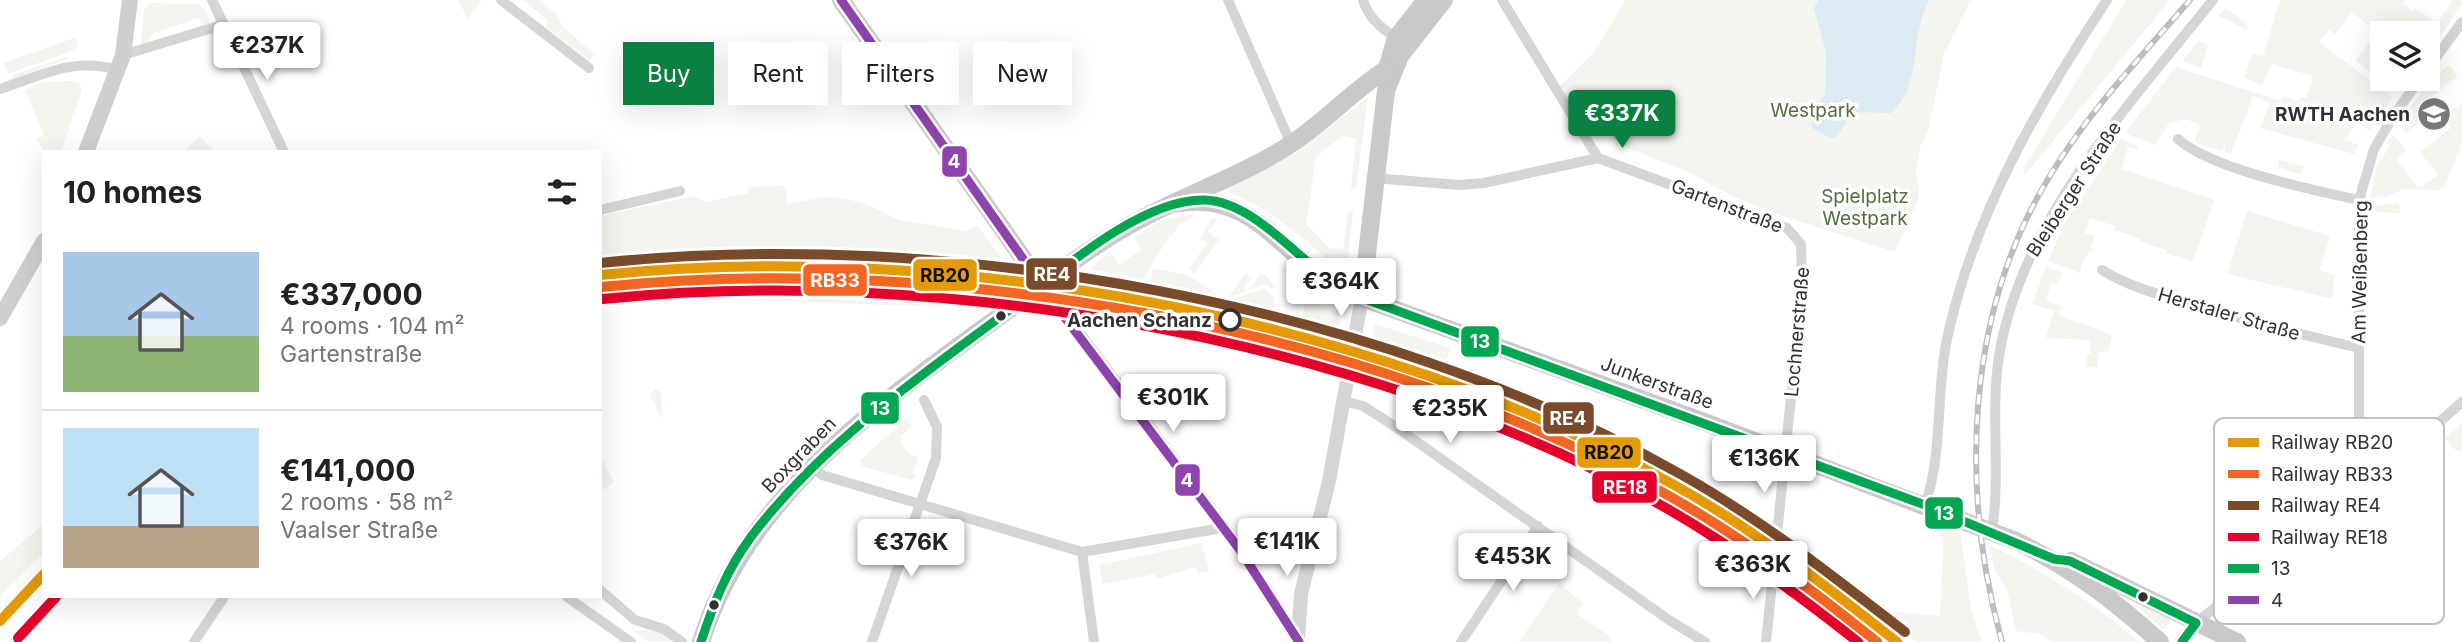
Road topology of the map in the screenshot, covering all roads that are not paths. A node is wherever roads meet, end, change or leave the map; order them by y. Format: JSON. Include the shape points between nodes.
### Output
{"nodes":[{"id":1,"x":130,"y":0,"type":"edge"},
{"id":2,"x":212,"y":0,"type":"edge"},
{"id":3,"x":501,"y":0,"type":"edge"},
{"id":4,"x":841,"y":0,"type":"edge"},
{"id":5,"x":1228,"y":0,"type":"edge"},
{"id":6,"x":1363,"y":0,"type":"edge"},
{"id":7,"x":1426,"y":0,"type":"edge"},
{"id":8,"x":1444,"y":0,"type":"edge"},
{"id":9,"x":1502,"y":0,"type":"edge"},
{"id":10,"x":2107,"y":0,"type":"edge"},
{"id":11,"x":2213,"y":0,"type":"edge"},
{"id":12,"x":2462,"y":22,"type":"edge"},
{"id":13,"x":222,"y":25,"type":"junction"},
{"id":14,"x":1398,"y":44,"type":"junction"},
{"id":15,"x":2440,"y":52,"type":"edge"},
{"id":16,"x":120,"y":63,"type":"junction"},
{"id":17,"x":589,"y":68,"type":"dead end"},
{"id":18,"x":1386,"y":71,"type":"junction"},
{"id":19,"x":0,"y":89,"type":"edge"},
{"id":20,"x":2411,"y":91,"type":"edge"},
{"id":21,"x":2178,"y":139,"type":"dead end"},
{"id":22,"x":1291,"y":144,"type":"junction"},
{"id":23,"x":87,"y":150,"type":"edge"},
{"id":24,"x":283,"y":150,"type":"edge"},
{"id":25,"x":1598,"y":158,"type":"junction"},
{"id":26,"x":1374,"y":178,"type":"junction"},
{"id":27,"x":680,"y":191,"type":"dead end"},
{"id":28,"x":2359,"y":200,"type":"junction"},
{"id":29,"x":1174,"y":204,"type":"junction"},
{"id":30,"x":602,"y":210,"type":"edge"},
{"id":31,"x":1793,"y":232,"type":"joint"},
{"id":32,"x":42,"y":244,"type":"edge"},
{"id":33,"x":2102,"y":270,"type":"dead end"},
{"id":34,"x":1042,"y":285,"type":"junction"},
{"id":35,"x":1362,"y":297,"type":"junction"},
{"id":36,"x":0,"y":318,"type":"edge"},
{"id":37,"x":2359,"y":348,"type":"junction"},
{"id":38,"x":924,"y":400,"type":"dead end"},
{"id":39,"x":1344,"y":401,"type":"junction"},
{"id":40,"x":2462,"y":402,"type":"edge"},
{"id":41,"x":2360,"y":418,"type":"edge"},
{"id":42,"x":2444,"y":418,"type":"edge"},
{"id":43,"x":1785,"y":453,"type":"junction"},
{"id":44,"x":813,"y":467,"type":"junction"},
{"id":45,"x":920,"y":505,"type":"junction"},
{"id":46,"x":1926,"y":505,"type":"junction"},
{"id":47,"x":1538,"y":526,"type":"junction"},
{"id":48,"x":1222,"y":527,"type":"junction"},
{"id":49,"x":1992,"y":531,"type":"junction"},
{"id":50,"x":1082,"y":552,"type":"junction"},
{"id":51,"x":2054,"y":559,"type":"junction"},
{"id":52,"x":602,"y":592,"type":"edge"},
{"id":53,"x":223,"y":598,"type":"edge"},
{"id":54,"x":568,"y":598,"type":"edge"},
{"id":55,"x":2214,"y":608,"type":"edge"},
{"id":56,"x":2196,"y":623,"type":"junction"},
{"id":57,"x":1299,"y":641,"type":"edge"},
{"id":58,"x":194,"y":642,"type":"edge"},
{"id":59,"x":631,"y":642,"type":"edge"},
{"id":60,"x":682,"y":642,"type":"edge"},
{"id":61,"x":701,"y":642,"type":"edge"},
{"id":62,"x":872,"y":642,"type":"edge"},
{"id":63,"x":1094,"y":642,"type":"edge"},
{"id":64,"x":1461,"y":642,"type":"edge"},
{"id":65,"x":1705,"y":642,"type":"edge"},
{"id":66,"x":1766,"y":642,"type":"edge"},
{"id":67,"x":2160,"y":642,"type":"edge"},
{"id":68,"x":2182,"y":642,"type":"edge"},
{"id":69,"x":2236,"y":642,"type":"edge"}],
"edges":[{"from":1,"to":16,"type":"main road"},
{"from":2,"to":13,"type":"street"},
{"from":3,"to":17,"type":"street"},
{"from":4,"to":34,"type":"main road"},
{"from":5,"to":22,"type":"street"},
{"from":6,"to":14,"type":"street","via":[[1373,19]]},
{"from":7,"to":14,"type":"main road"},
{"from":8,"to":14,"type":"main road"},
{"from":9,"to":25,"type":"street"},
{"from":10,"to":46,"type":"street","via":[[2040,107],[1983,221],[1948,332],[1932,486]]},
{"from":11,"to":49,"type":"street","name":"Bleiberger Straße","via":[[2109,130],[2028,259],[1999,354]]},
{"from":12,"to":15,"type":"street"},
{"from":13,"to":16,"type":"street"},
{"from":13,"to":24,"type":"street"},
{"from":14,"to":18,"type":"main road"},
{"from":16,"to":19,"type":"street","via":[[66,66]]},
{"from":16,"to":23,"type":"main road"},
{"from":18,"to":22,"type":"main road","name":"Boxgraben"},
{"from":18,"to":26,"type":"main road"},
{"from":20,"to":28,"type":"street","name":"Am Weißenberg","via":[[2374,149]]},
{"from":21,"to":28,"type":"street","via":[[2192,151],[2231,165]]},
{"from":22,"to":29,"type":"main road","name":"Boxgraben"},
{"from":25,"to":26,"type":"street","via":[[1484,183]]},
{"from":25,"to":31,"type":"street","name":"Gartenstraße"},
{"from":26,"to":35,"type":"main road"},
{"from":27,"to":30,"type":"street"},
{"from":28,"to":37,"type":"street","name":"Am Weißenberg"},
{"from":29,"to":34,"type":"main road","name":"Boxgraben","via":[[1130,225]]},
{"from":29,"to":35,"type":"main road","name":"Junkerstraße","via":[[1214,201],[1238,209],[1337,287]]},
{"from":31,"to":43,"type":"street","name":"Lochnerstraße","via":[[1804,258]]},
{"from":32,"to":36,"type":"main road"},
{"from":33,"to":37,"type":"street","name":"Herstaler Straße","via":[[2117,280],[2263,326]]},
{"from":34,"to":44,"type":"main road","name":"Boxgraben","via":[[909,381]]},
{"from":34,"to":48,"type":"street"},
{"from":35,"to":39,"type":"street"},
{"from":35,"to":43,"type":"main road","name":"Junkerstraße"},
{"from":37,"to":41,"type":"street","name":"Am Weißenberg"},
{"from":38,"to":45,"type":"street","via":[[938,440]]},
{"from":39,"to":47,"type":"street","via":[[1373,411]]},
{"from":39,"to":57,"type":"street","via":[[1321,521],[1301,594]]},
{"from":40,"to":42,"type":"street"},
{"from":43,"to":46,"type":"main road","name":"Junkerstraße"},
{"from":43,"to":66,"type":"street","name":"Lochnerstraße"},
{"from":44,"to":45,"type":"street","via":[[822,475]]},
{"from":44,"to":61,"type":"main road","name":"Boxgraben","via":[[740,553]]},
{"from":45,"to":50,"type":"street"},
{"from":45,"to":62,"type":"street"},
{"from":46,"to":49,"type":"main road","name":"Junkerstraße"},
{"from":47,"to":64,"type":"street"},
{"from":47,"to":65,"type":"street"},
{"from":48,"to":50,"type":"street"},
{"from":48,"to":57,"type":"street"},
{"from":49,"to":51,"type":"main road","name":"Junkerstraße"},
{"from":50,"to":63,"type":"street"},
{"from":51,"to":56,"type":"main road","name":"Junkerstraße","via":[[2088,568]]},
{"from":51,"to":67,"type":"main road","name":"Junkerstraße","via":[[2104,592]]},
{"from":52,"to":60,"type":"street","via":[[635,620],[664,629]]},
{"from":53,"to":58,"type":"street"},
{"from":54,"to":59,"type":"street"},
{"from":55,"to":56,"type":"street"},
{"from":56,"to":68,"type":"street"},
{"from":56,"to":69,"type":"main road","name":"Junkerstraße"}]}
